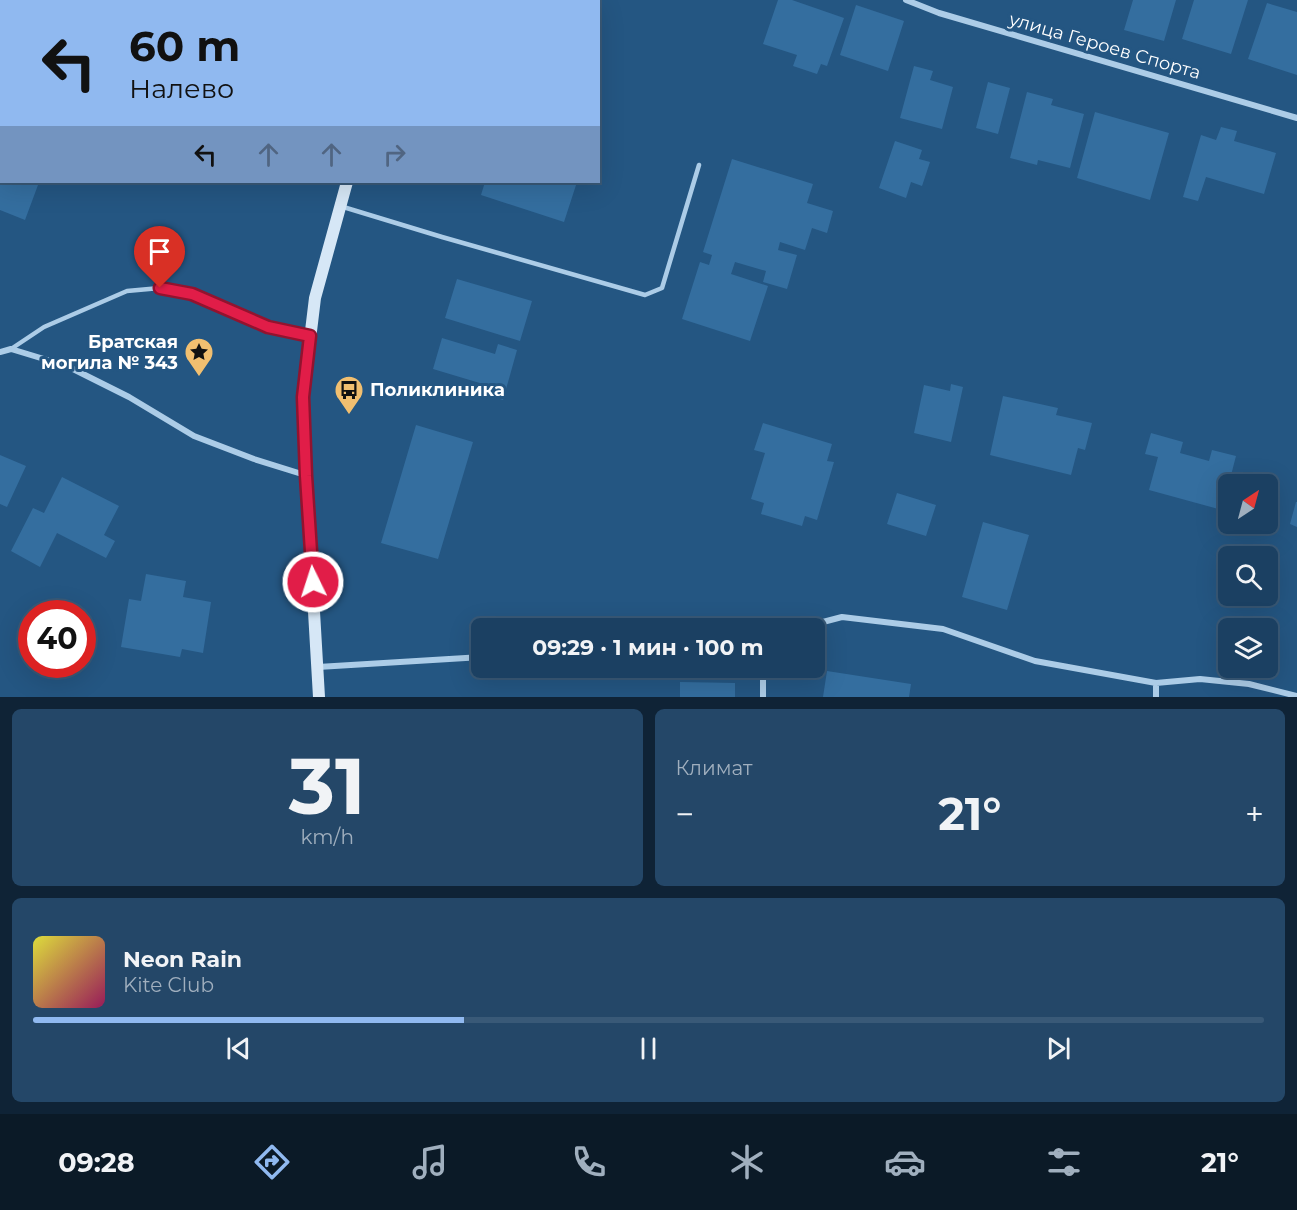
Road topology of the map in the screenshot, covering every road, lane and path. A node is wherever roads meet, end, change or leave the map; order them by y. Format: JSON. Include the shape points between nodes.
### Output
{"nodes":[{"id":1,"x":906,"y":0,"type":"edge"},
{"id":2,"x":1297,"y":118,"type":"edge"},
{"id":3,"x":699,"y":165,"type":"dead end"},
{"id":4,"x":347,"y":183,"type":"edge"},
{"id":5,"x":340,"y":206,"type":"junction"},
{"id":6,"x":310,"y":336,"type":"junction"},
{"id":7,"x":11,"y":349,"type":"junction"},
{"id":8,"x":0,"y":352,"type":"edge"},
{"id":9,"x":306,"y":476,"type":"junction"},
{"id":10,"x":825,"y":621,"type":"edge"},
{"id":11,"x":471,"y":658,"type":"edge"},
{"id":12,"x":318,"y":667,"type":"junction"},
{"id":13,"x":763,"y":678,"type":"edge"},
{"id":14,"x":1156,"y":683,"type":"junction"},
{"id":15,"x":1297,"y":696,"type":"edge"},
{"id":16,"x":319,"y":697,"type":"edge"},
{"id":17,"x":763,"y":697,"type":"edge"},
{"id":18,"x":1156,"y":697,"type":"edge"}],
"edges":[{"from":1,"to":2,"type":"street","name":"улица Героев Спорта"},
{"from":3,"to":5,"type":"lane","via":[[662,288],[645,295]]},
{"from":4,"to":5,"type":"street"},
{"from":5,"to":6,"type":"street","via":[[315,298]]},
{"from":6,"to":7,"type":"lane","via":[[268,327],[192,294],[160,288],[128,291],[44,327]]},
{"from":6,"to":9,"type":"street","via":[[303,397]]},
{"from":7,"to":8,"type":"street"},
{"from":7,"to":9,"type":"street","via":[[67,366],[194,436]]},
{"from":9,"to":12,"type":"street"},
{"from":10,"to":14,"type":"street","via":[[842,617],[943,629],[1035,661]]},
{"from":11,"to":12,"type":"street"},
{"from":12,"to":16,"type":"street"},
{"from":13,"to":17,"type":"street"},
{"from":14,"to":15,"type":"street","via":[[1200,679],[1249,684]]},
{"from":14,"to":18,"type":"street"}]}
